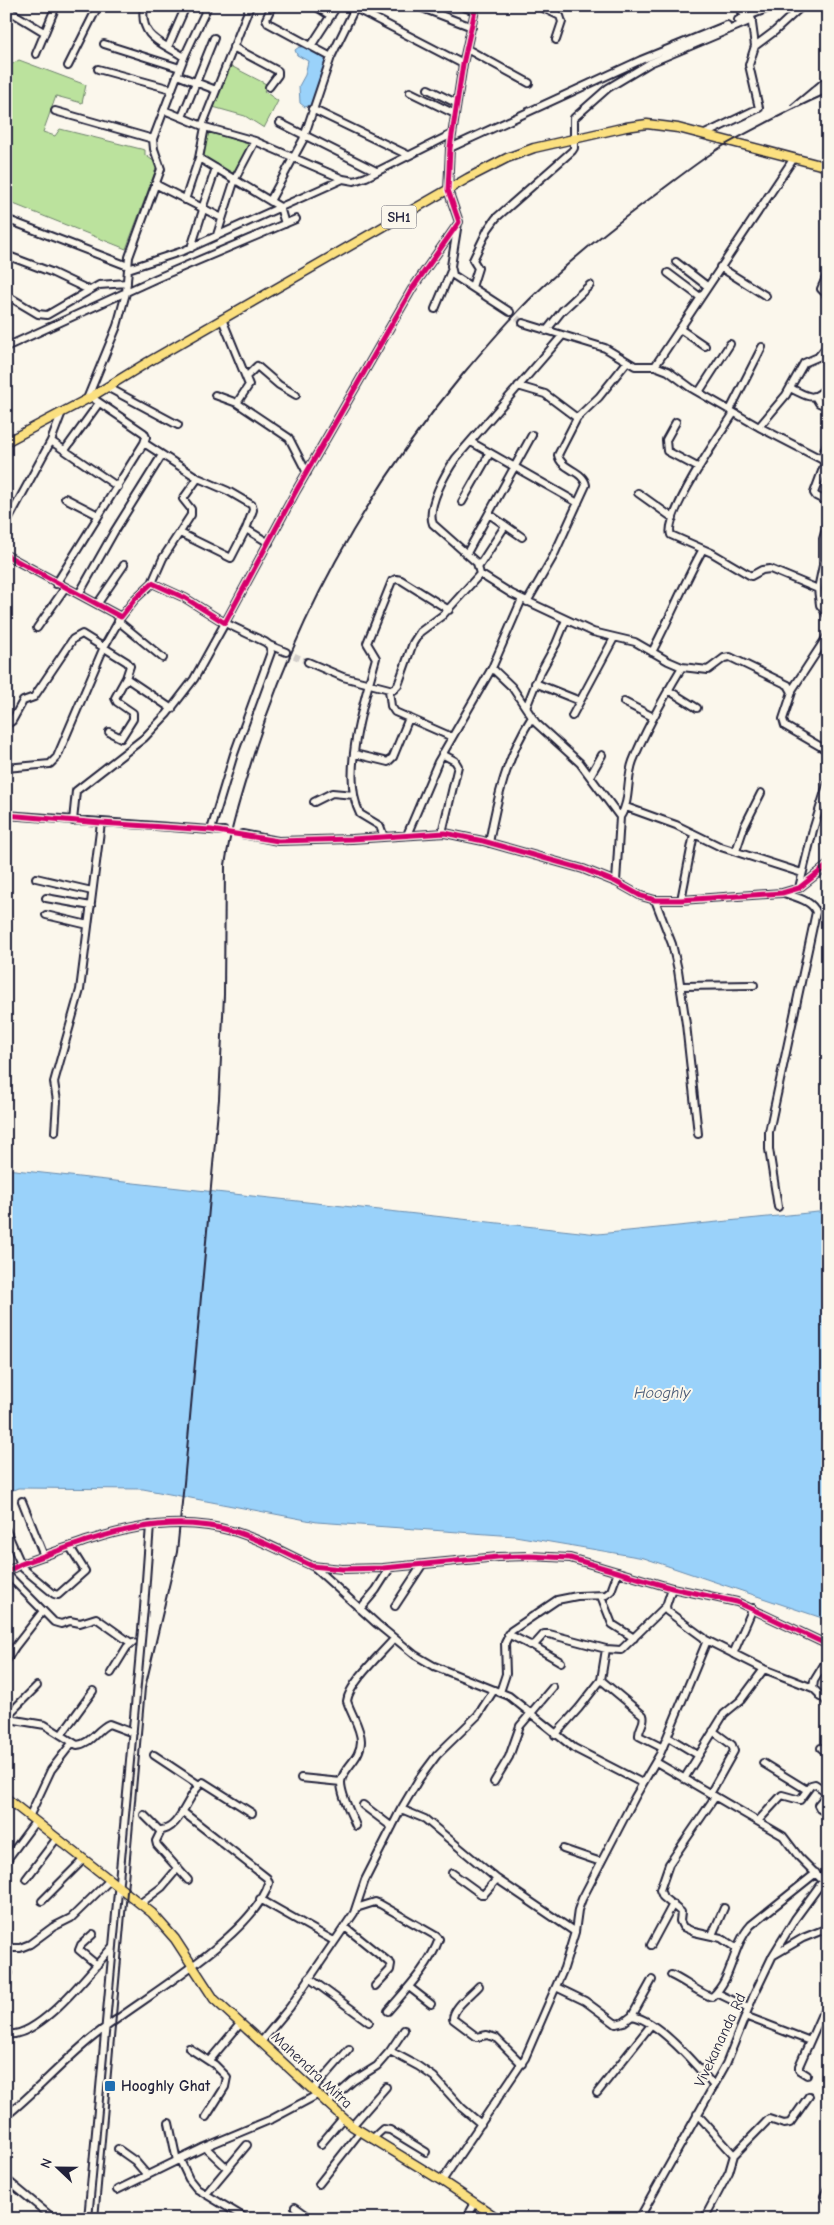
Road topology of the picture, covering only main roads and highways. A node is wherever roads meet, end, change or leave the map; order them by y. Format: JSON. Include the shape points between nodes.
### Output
{"nodes":[{"id":1,"x":828,"y":167,"type":"edge"},
{"id":2,"x":6,"y":442,"type":"edge"},
{"id":3,"x":6,"y":1798,"type":"edge"},
{"id":4,"x":499,"y":2219,"type":"edge"}],
"edges":[{"from":1,"to":2,"type":"main road","number":"SH1","via":[[705,134],[647,124],[520,153],[448,190],[89,398]]},
{"from":3,"to":4,"type":"main road","name":"Mahendra Mitra","via":[[140,1903],[175,1939],[214,1999],[352,2126]]}]}
